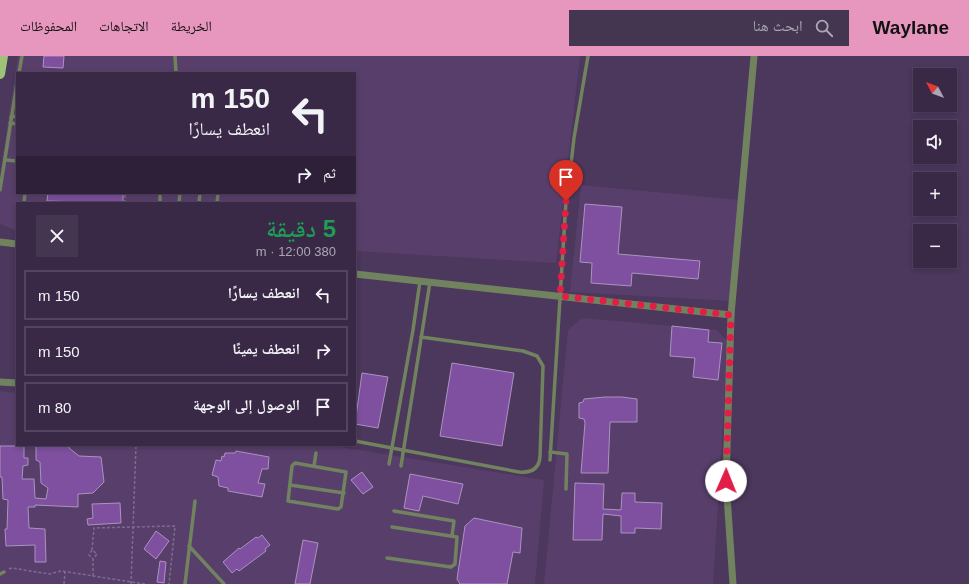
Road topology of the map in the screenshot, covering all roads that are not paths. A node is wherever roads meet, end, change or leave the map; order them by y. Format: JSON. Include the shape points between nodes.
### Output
{"nodes":[{"id":1,"x":3,"y":56,"type":"edge"},
{"id":2,"x":22,"y":56,"type":"edge"},
{"id":3,"x":175,"y":56,"type":"edge"},
{"id":4,"x":588,"y":56,"type":"edge"},
{"id":5,"x":754,"y":56,"type":"edge"},
{"id":6,"x":19,"y":72,"type":"edge"},
{"id":7,"x":176,"y":72,"type":"edge"},
{"id":8,"x":0,"y":74,"type":"edge"},
{"id":9,"x":16,"y":89,"type":"edge"},
{"id":10,"x":16,"y":116,"type":"edge"},
{"id":11,"x":11,"y":117,"type":"junction"},
{"id":12,"x":10,"y":123,"type":"junction"},
{"id":13,"x":16,"y":124,"type":"edge"},
{"id":14,"x":5,"y":160,"type":"junction"},
{"id":15,"x":16,"y":162,"type":"edge"},
{"id":16,"x":570,"y":172,"type":"dead end"},
{"id":17,"x":0,"y":190,"type":"edge"},
{"id":18,"x":566,"y":201,"type":"dead end"},
{"id":19,"x":0,"y":242,"type":"edge"},
{"id":20,"x":16,"y":244,"type":"edge"},
{"id":21,"x":356,"y":274,"type":"edge"},
{"id":22,"x":420,"y":280,"type":"junction"},
{"id":23,"x":430,"y":282,"type":"junction"},
{"id":24,"x":560,"y":296,"type":"junction"},
{"id":25,"x":731,"y":315,"type":"junction"},
{"id":26,"x":414,"y":324,"type":"junction"},
{"id":27,"x":423,"y":325,"type":"junction"},
{"id":28,"x":421,"y":337,"type":"junction"},
{"id":29,"x":0,"y":382,"type":"edge"},
{"id":30,"x":16,"y":383,"type":"edge"},
{"id":31,"x":356,"y":441,"type":"edge"},
{"id":32,"x":392,"y":448,"type":"junction"},
{"id":33,"x":402,"y":450,"type":"junction"},
{"id":34,"x":550,"y":452,"type":"junction"},
{"id":35,"x":316,"y":453,"type":"dead end"},
{"id":36,"x":550,"y":460,"type":"dead end"},
{"id":37,"x":389,"y":464,"type":"dead end"},
{"id":38,"x":314,"y":466,"type":"junction"},
{"id":39,"x":401,"y":466,"type":"dead end"},
{"id":40,"x":290,"y":486,"type":"junction"},
{"id":41,"x":566,"y":489,"type":"dead end"},
{"id":42,"x":344,"y":493,"type":"junction"},
{"id":43,"x":195,"y":501,"type":"dead end"},
{"id":44,"x":394,"y":511,"type":"dead end"},
{"id":45,"x":392,"y":527,"type":"dead end"},
{"id":46,"x":452,"y":536,"type":"junction"},
{"id":47,"x":189,"y":546,"type":"junction"},
{"id":48,"x":388,"y":558,"type":"dead end"},
{"id":49,"x":4,"y":572,"type":"road end"},
{"id":50,"x":0,"y":574,"type":"edge"},
{"id":51,"x":185,"y":584,"type":"edge"},
{"id":52,"x":224,"y":584,"type":"edge"},
{"id":53,"x":733,"y":584,"type":"edge"}],
"edges":[{"from":1,"to":8,"type":"main road"},
{"from":2,"to":6,"type":"lane"},
{"from":3,"to":7,"type":"lane"},
{"from":4,"to":16,"type":"lane"},
{"from":5,"to":25,"type":"street"},
{"from":9,"to":11,"type":"lane"},
{"from":10,"to":11,"type":"lane"},
{"from":11,"to":12,"type":"lane"},
{"from":12,"to":13,"type":"lane"},
{"from":12,"to":14,"type":"lane"},
{"from":14,"to":15,"type":"lane"},
{"from":14,"to":17,"type":"lane"},
{"from":18,"to":24,"type":"lane"},
{"from":19,"to":20,"type":"street"},
{"from":21,"to":22,"type":"street"},
{"from":22,"to":23,"type":"street"},
{"from":22,"to":26,"type":"lane"},
{"from":23,"to":24,"type":"street"},
{"from":23,"to":27,"type":"lane"},
{"from":24,"to":25,"type":"street"},
{"from":24,"to":34,"type":"lane"},
{"from":25,"to":53,"type":"street","via":[[726,481]]},
{"from":26,"to":27,"type":"lane"},
{"from":26,"to":32,"type":"lane"},
{"from":27,"to":28,"type":"lane"},
{"from":28,"to":33,"type":"lane"},
{"from":28,"to":33,"type":"lane","via":[[524,351],[537,356],[543,366],[540,463],[533,470],[523,472]]},
{"from":29,"to":30,"type":"street"},
{"from":31,"to":32,"type":"lane"},
{"from":32,"to":33,"type":"lane"},
{"from":32,"to":37,"type":"lane"},
{"from":33,"to":39,"type":"lane"},
{"from":34,"to":36,"type":"lane"},
{"from":34,"to":41,"type":"lane","via":[[567,454]]},
{"from":35,"to":38,"type":"lane"},
{"from":38,"to":40,"type":"lane","via":[[293,464]]},
{"from":38,"to":42,"type":"lane","via":[[346,472]]},
{"from":40,"to":42,"type":"lane"},
{"from":40,"to":42,"type":"lane","via":[[289,502],[338,508],[341,507]]},
{"from":43,"to":47,"type":"lane"},
{"from":44,"to":46,"type":"lane","via":[[450,520],[454,524]]},
{"from":45,"to":46,"type":"lane"},
{"from":46,"to":48,"type":"lane","via":[[458,538],[455,564],[451,567]]},
{"from":47,"to":51,"type":"lane"},
{"from":47,"to":52,"type":"lane"},
{"from":49,"to":50,"type":"lane"}]}
